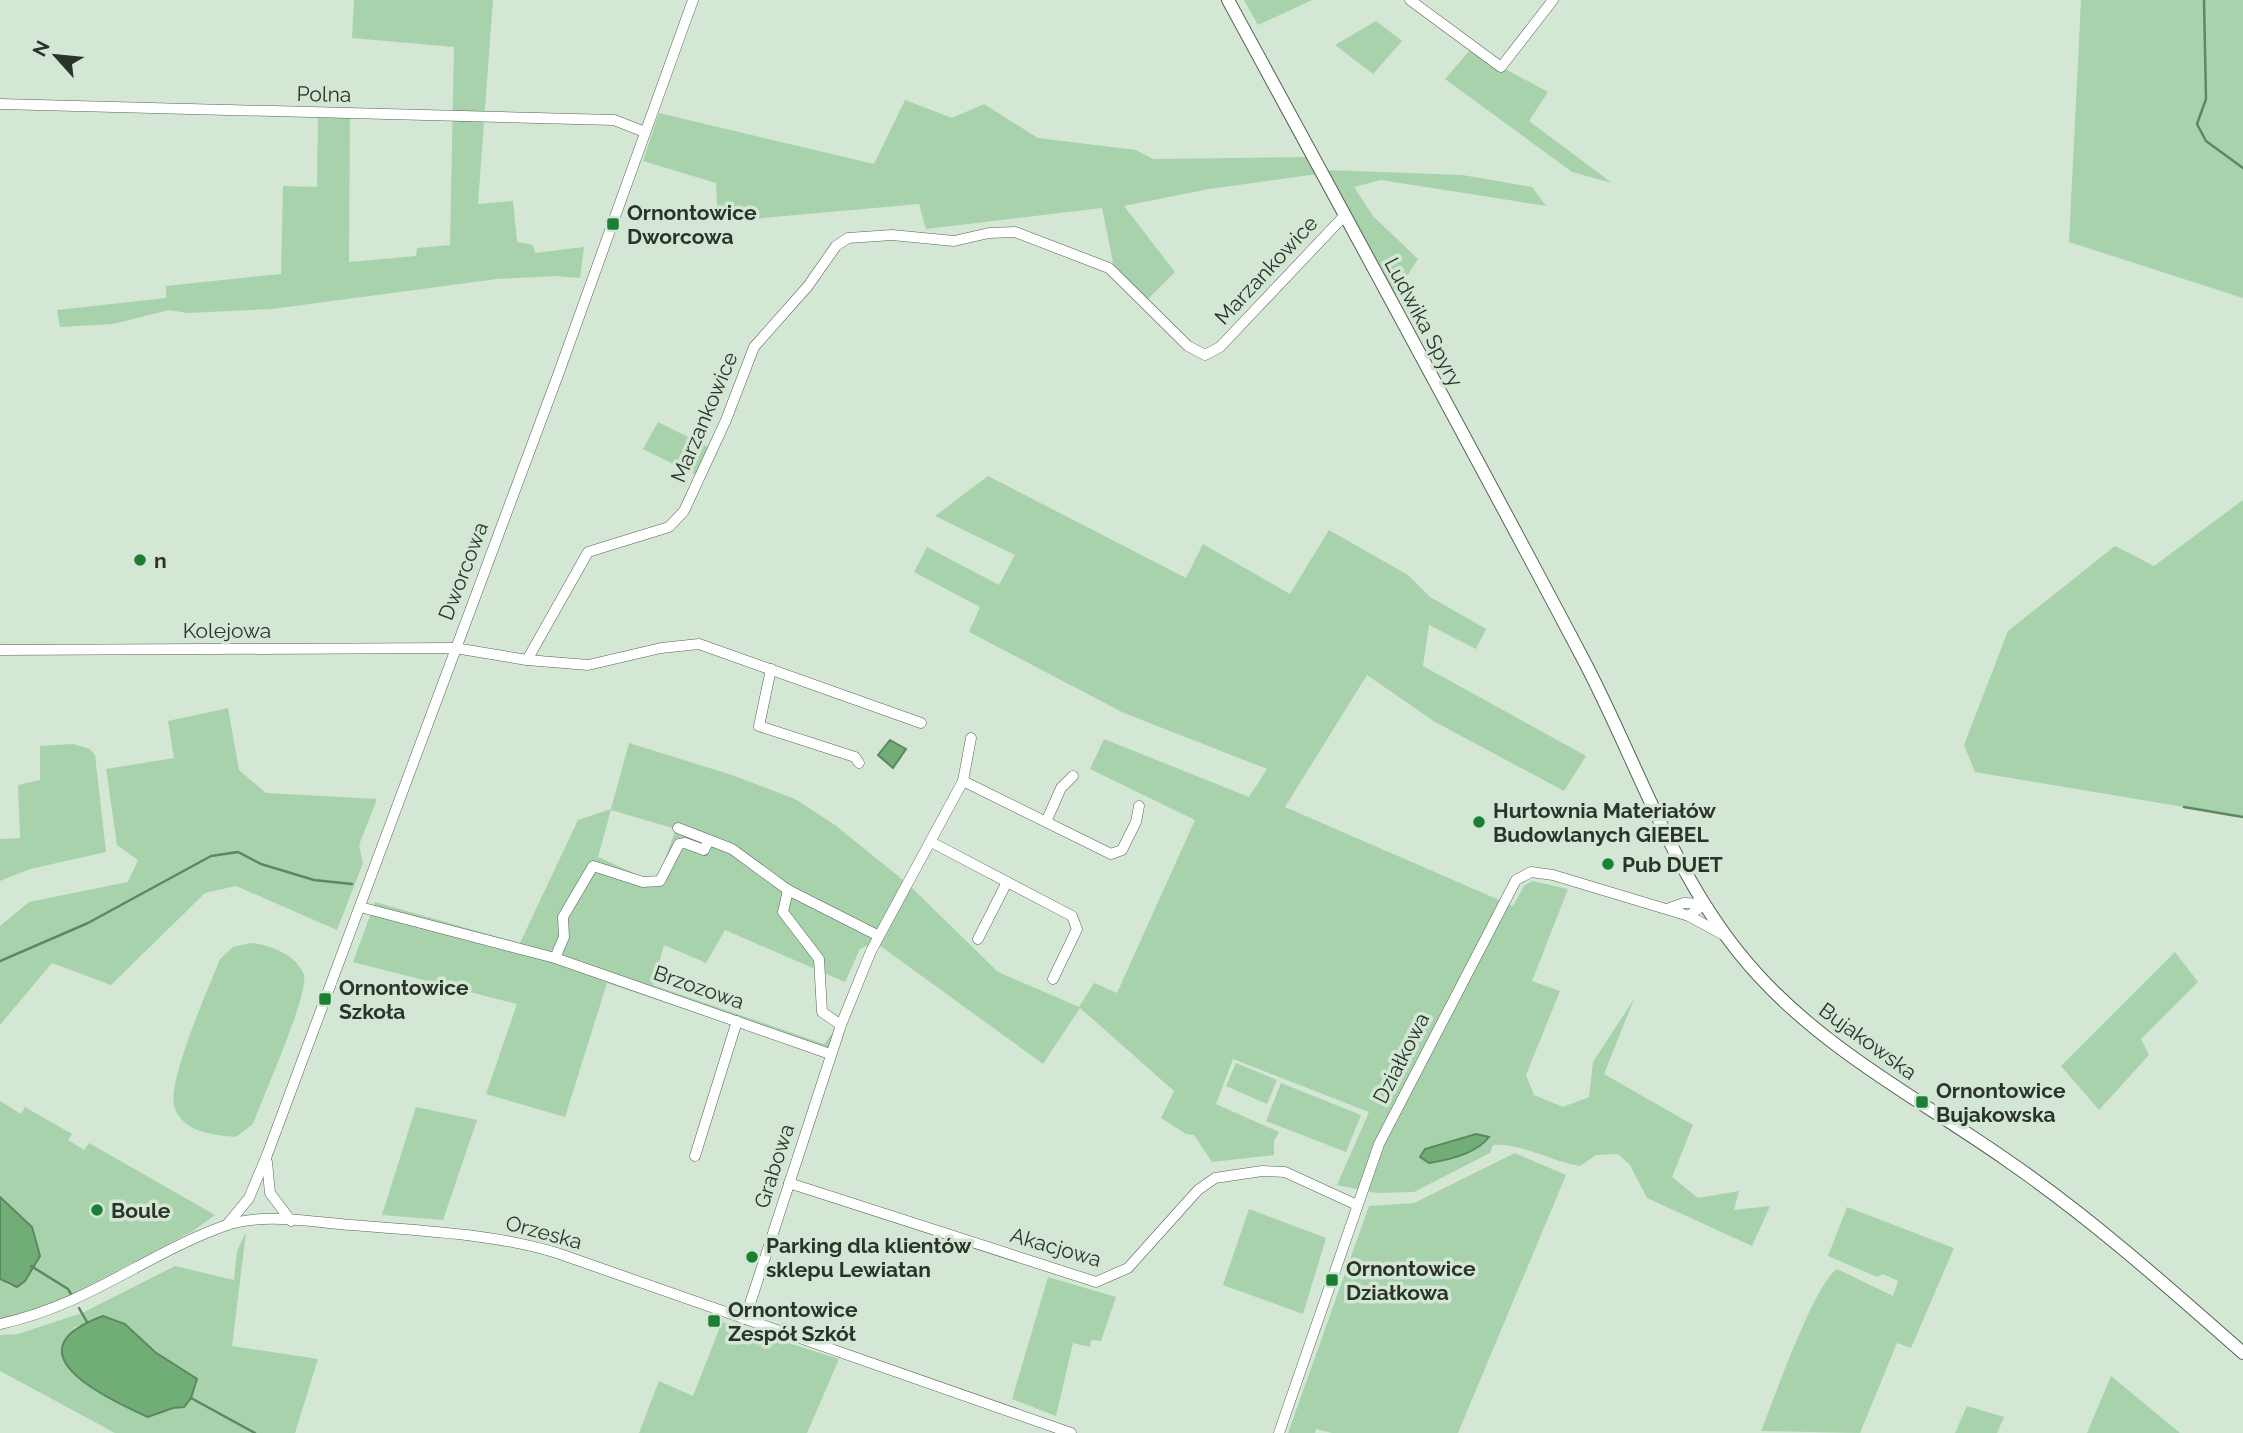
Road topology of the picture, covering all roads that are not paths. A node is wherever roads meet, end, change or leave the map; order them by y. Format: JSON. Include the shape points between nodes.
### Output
{"nodes":[{"id":1,"x":693,"y":0,"type":"edge"},
{"id":2,"x":1228,"y":0,"type":"edge"},
{"id":3,"x":1411,"y":0,"type":"edge"},
{"id":4,"x":1553,"y":0,"type":"edge"},
{"id":5,"x":0,"y":104,"type":"edge"},
{"id":6,"x":645,"y":132,"type":"junction"},
{"id":7,"x":1345,"y":215,"type":"junction"},
{"id":8,"x":454,"y":648,"type":"junction"},
{"id":9,"x":0,"y":650,"type":"edge"},
{"id":10,"x":527,"y":660,"type":"junction"},
{"id":11,"x":1585,"y":662,"type":"joint"},
{"id":12,"x":771,"y":669,"type":"junction"},
{"id":13,"x":921,"y":723,"type":"dead end"},
{"id":14,"x":971,"y":738,"type":"dead end"},
{"id":15,"x":859,"y":763,"type":"dead end"},
{"id":16,"x":1073,"y":776,"type":"dead end"},
{"id":17,"x":963,"y":781,"type":"junction"},
{"id":18,"x":1139,"y":806,"type":"dead end"},
{"id":19,"x":1046,"y":822,"type":"junction"},
{"id":20,"x":678,"y":828,"type":"dead end"},
{"id":21,"x":709,"y":840,"type":"junction"},
{"id":22,"x":931,"y":842,"type":"junction"},
{"id":23,"x":1007,"y":883,"type":"junction"},
{"id":24,"x":1691,"y":884,"type":"junction"},
{"id":25,"x":788,"y":890,"type":"junction"},
{"id":26,"x":1684,"y":902,"type":"junction"},
{"id":27,"x":1704,"y":904,"type":"junction"},
{"id":28,"x":360,"y":906,"type":"junction"},
{"id":29,"x":1667,"y":909,"type":"junction"},
{"id":30,"x":1689,"y":916,"type":"junction"},
{"id":31,"x":879,"y":936,"type":"junction"},
{"id":32,"x":1727,"y":937,"type":"junction"},
{"id":33,"x":978,"y":939,"type":"dead end"},
{"id":34,"x":555,"y":958,"type":"junction"},
{"id":35,"x":1053,"y":979,"type":"dead end"},
{"id":36,"x":737,"y":1021,"type":"junction"},
{"id":37,"x":841,"y":1025,"type":"junction"},
{"id":38,"x":830,"y":1054,"type":"junction"},
{"id":39,"x":267,"y":1155,"type":"junction"},
{"id":40,"x":695,"y":1156,"type":"dead end"},
{"id":41,"x":789,"y":1183,"type":"junction"},
{"id":42,"x":271,"y":1195,"type":"junction"},
{"id":43,"x":250,"y":1196,"type":"junction"},
{"id":44,"x":1357,"y":1205,"type":"junction"},
{"id":45,"x":258,"y":1220,"type":"junction"},
{"id":46,"x":291,"y":1221,"type":"junction"},
{"id":47,"x":226,"y":1225,"type":"junction"},
{"id":48,"x":746,"y":1319,"type":"junction"},
{"id":49,"x":0,"y":1324,"type":"edge"},
{"id":50,"x":2243,"y":1353,"type":"edge"},
{"id":51,"x":1071,"y":1433,"type":"edge"},
{"id":52,"x":1279,"y":1433,"type":"edge"}],
"edges":[{"from":1,"to":6,"type":"street","name":"Dworcowa"},
{"from":2,"to":7,"type":"main road","name":"Ludwika Spyry"},
{"from":3,"to":4,"type":"street","via":[[1501,67]]},
{"from":5,"to":6,"type":"street","name":"Polna","via":[[614,120]]},
{"from":6,"to":8,"type":"street","name":"Dworcowa"},
{"from":7,"to":10,"type":"street","name":"Marzankowice","via":[[1220,347],[1205,355],[1188,346],[1110,268],[1015,232],[954,241],[892,235],[848,238],[836,246],[754,347],[684,511],[669,527],[588,552]]},
{"from":7,"to":11,"type":"main road","name":"Ludwika Spyry"},
{"from":8,"to":9,"type":"street","name":"Kolejowa"},
{"from":8,"to":10,"type":"street"},
{"from":8,"to":28,"type":"street","name":"Dworcowa"},
{"from":10,"to":12,"type":"street","via":[[588,665],[699,644]]},
{"from":11,"to":24,"type":"main road","name":"Bujakowska"},
{"from":12,"to":13,"type":"street"},
{"from":12,"to":15,"type":"street","via":[[759,726],[855,757]]},
{"from":14,"to":17,"type":"street","name":"Grabowa"},
{"from":16,"to":19,"type":"street","via":[[1061,788]]},
{"from":17,"to":19,"type":"street"},
{"from":17,"to":22,"type":"street","name":"Grabowa"},
{"from":18,"to":19,"type":"street","via":[[1122,850],[1111,854]]},
{"from":20,"to":21,"type":"street"},
{"from":21,"to":25,"type":"street","via":[[739,854]]},
{"from":21,"to":34,"type":"street","via":[[705,850],[685,843],[677,846],[660,881],[633,880],[593,866],[564,917],[564,937]]},
{"from":22,"to":23,"type":"street"},
{"from":22,"to":31,"type":"street","name":"Grabowa"},
{"from":23,"to":33,"type":"street"},
{"from":23,"to":35,"type":"street","via":[[1076,921],[1077,929]]},
{"from":24,"to":26,"type":"street"},
{"from":24,"to":27,"type":"main road","name":"Bujakowska"},
{"from":25,"to":31,"type":"street"},
{"from":25,"to":37,"type":"street","via":[[783,912],[819,959],[822,1012]]},
{"from":26,"to":27,"type":"street"},
{"from":26,"to":29,"type":"street"},
{"from":27,"to":30,"type":"street"},
{"from":27,"to":32,"type":"main road","name":"Bujakowska"},
{"from":28,"to":34,"type":"street","name":"Brzozowa"},
{"from":28,"to":39,"type":"street","name":"Dworcowa"},
{"from":29,"to":30,"type":"street","name":"Działkowa"},
{"from":29,"to":44,"type":"street","name":"Działkowa","via":[[1553,875],[1531,872],[1516,880],[1379,1144]]},
{"from":30,"to":32,"type":"street","name":"Działkowa"},
{"from":31,"to":37,"type":"street","name":"Grabowa"},
{"from":32,"to":50,"type":"main road","name":"Bujakowska","via":[[1757,975],[1818,1030],[2090,1220]]},
{"from":34,"to":36,"type":"street","name":"Brzozowa"},
{"from":36,"to":38,"type":"street","name":"Brzozowa"},
{"from":36,"to":40,"type":"street"},
{"from":37,"to":38,"type":"street","name":"Grabowa"},
{"from":38,"to":41,"type":"street","name":"Grabowa"},
{"from":39,"to":42,"type":"street","name":"Dworcowa"},
{"from":39,"to":43,"type":"street","name":"Dworcowa"},
{"from":41,"to":44,"type":"street","name":"Akacjowa","via":[[1096,1282],[1128,1268],[1198,1190],[1215,1178],[1285,1172]]},
{"from":41,"to":48,"type":"street","name":"Grabowa"},
{"from":42,"to":43,"type":"street","via":[[257,1189]]},
{"from":42,"to":45,"type":"street"},
{"from":42,"to":46,"type":"street"},
{"from":43,"to":45,"type":"street"},
{"from":43,"to":47,"type":"street","name":"Dworcowa"},
{"from":44,"to":52,"type":"street","name":"Działkowa"},
{"from":45,"to":46,"type":"street","name":"Orzeska"},
{"from":45,"to":47,"type":"street","name":"Orzeska"},
{"from":46,"to":48,"type":"street","name":"Orzeska","via":[[523,1243]]},
{"from":47,"to":49,"type":"street","name":"Orzeska","via":[[55,1310]]},
{"from":48,"to":51,"type":"street","name":"Orzeska"}]}
